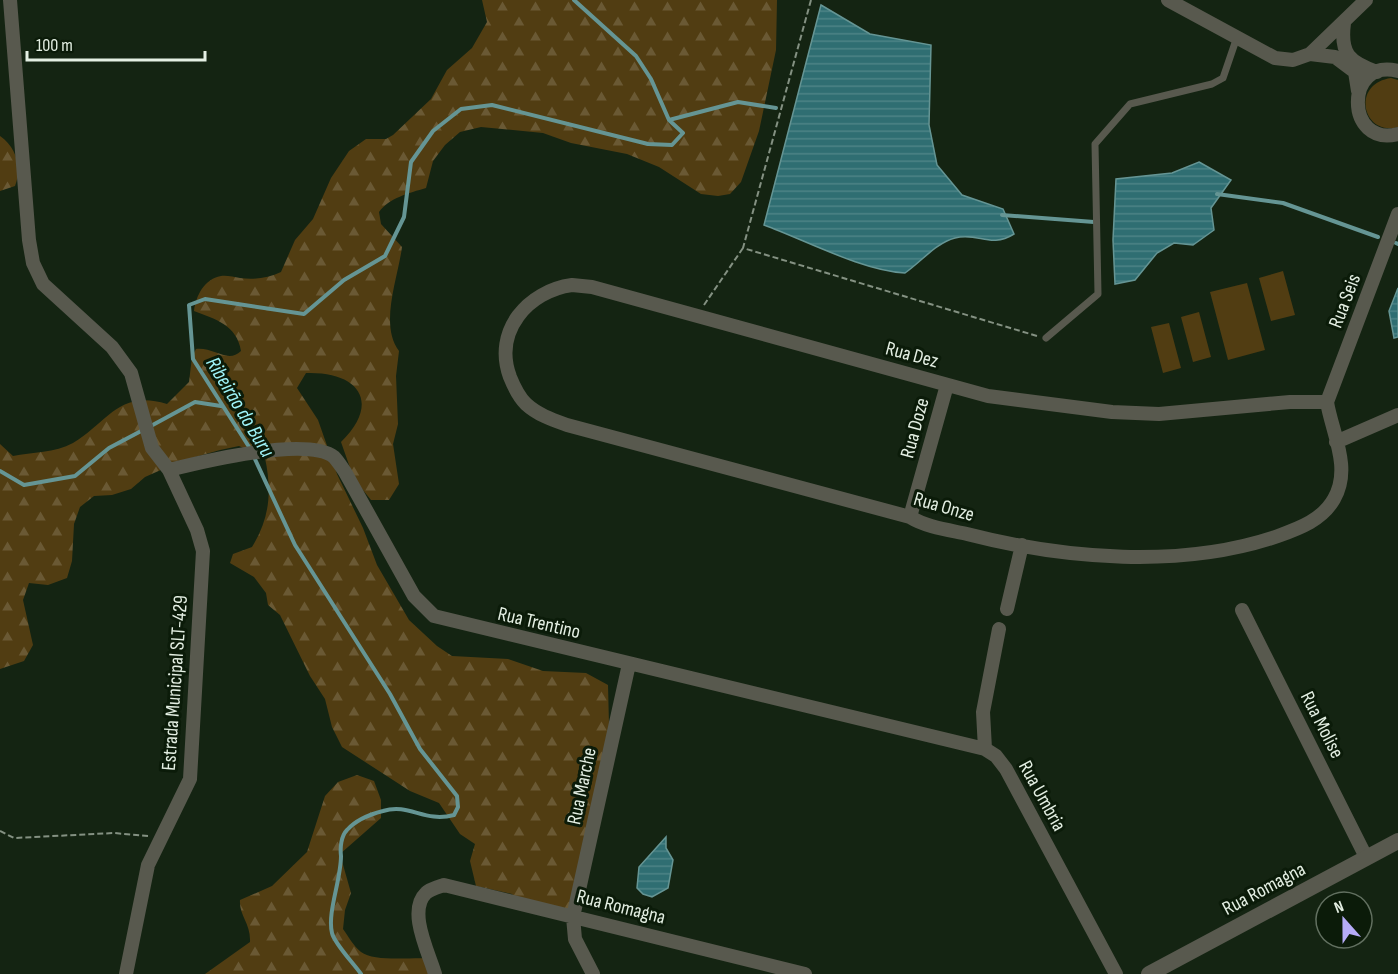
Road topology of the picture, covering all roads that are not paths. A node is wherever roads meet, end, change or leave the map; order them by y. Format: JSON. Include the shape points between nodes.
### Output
{"nodes":[{"id":1,"x":10,"y":0,"type":"edge"},
{"id":2,"x":1168,"y":0,"type":"edge"},
{"id":3,"x":1362,"y":2,"type":"edge"},
{"id":4,"x":1344,"y":23,"type":"junction"},
{"id":5,"x":1237,"y":37,"type":"junction"},
{"id":6,"x":1310,"y":54,"type":"junction"},
{"id":7,"x":1397,"y":69,"type":"edge"},
{"id":8,"x":1377,"y":72,"type":"junction"},
{"id":9,"x":1358,"y":91,"type":"junction"},
{"id":10,"x":1394,"y":137,"type":"edge"},
{"id":11,"x":1398,"y":214,"type":"edge"},
{"id":12,"x":511,"y":327,"type":"joint"},
{"id":13,"x":1046,"y":338,"type":"road end"},
{"id":14,"x":947,"y":385,"type":"junction"},
{"id":15,"x":1327,"y":402,"type":"junction"},
{"id":16,"x":1398,"y":415,"type":"edge"},
{"id":17,"x":1336,"y":442,"type":"junction"},
{"id":18,"x":169,"y":470,"type":"junction"},
{"id":19,"x":910,"y":517,"type":"junction"},
{"id":20,"x":1022,"y":545,"type":"junction"},
{"id":21,"x":1007,"y":609,"type":"dead end"},
{"id":22,"x":1242,"y":610,"type":"dead end"},
{"id":23,"x":999,"y":629,"type":"dead end"},
{"id":24,"x":629,"y":664,"type":"junction"},
{"id":25,"x":985,"y":749,"type":"junction"},
{"id":26,"x":1398,"y":841,"type":"edge"},
{"id":27,"x":1366,"y":857,"type":"junction"},
{"id":28,"x":573,"y":917,"type":"junction"},
{"id":29,"x":126,"y":974,"type":"edge"},
{"id":30,"x":435,"y":974,"type":"edge"},
{"id":31,"x":593,"y":974,"type":"edge"},
{"id":32,"x":805,"y":974,"type":"edge"},
{"id":33,"x":1116,"y":974,"type":"edge"},
{"id":34,"x":1149,"y":974,"type":"edge"}],
"edges":[{"from":1,"to":18,"type":"street","name":"Estrada Municipal SLT-429","via":[[33,263],[43,284],[112,348],[131,374],[152,448]]},
{"from":2,"to":5,"type":"street"},
{"from":3,"to":4,"type":"street"},
{"from":4,"to":6,"type":"street"},
{"from":4,"to":8,"type":"street","via":[[1344,51],[1361,66]]},
{"from":5,"to":6,"type":"street","via":[[1275,58],[1293,60]]},
{"from":5,"to":13,"type":"lane","via":[[1222,78],[1212,84],[1130,104],[1095,144],[1098,294]]},
{"from":6,"to":9,"type":"street","via":[[1335,57],[1355,72]]},
{"from":7,"to":8,"type":"street"},
{"from":8,"to":9,"type":"street"},
{"from":9,"to":10,"type":"street","via":[[1358,114],[1364,124]]},
{"from":11,"to":15,"type":"street","name":"Rua Seis"},
{"from":12,"to":14,"type":"street","name":"Rua Dez","via":[[520,312],[554,288],[592,287]]},
{"from":12,"to":19,"type":"street","name":"Rua Onze","via":[[506,361],[511,379],[526,404],[546,418]]},
{"from":14,"to":15,"type":"street","name":"Rua Dez","via":[[988,396],[1112,412],[1159,414]]},
{"from":14,"to":19,"type":"street","name":"Rua Doze"},
{"from":15,"to":17,"type":"street","name":"Rua Onze"},
{"from":16,"to":17,"type":"street"},
{"from":17,"to":20,"type":"street","name":"Rua Onze","via":[[1342,480],[1330,505],[1302,527],[1249,546],[1179,556],[1079,553]]},
{"from":18,"to":24,"type":"street","name":"Rua Trentino","via":[[244,452],[314,450],[333,456],[414,596],[434,616]]},
{"from":18,"to":29,"type":"street","name":"Estrada Municipal SLT-429","via":[[203,551],[190,779],[148,865]]},
{"from":19,"to":20,"type":"street","name":"Rua Onze"},
{"from":20,"to":21,"type":"street"},
{"from":22,"to":27,"type":"street","name":"Rua Molise"},
{"from":23,"to":25,"type":"street","via":[[983,712]]},
{"from":24,"to":25,"type":"street","name":"Rua Trentino"},
{"from":24,"to":28,"type":"street","name":"Rua Marche"},
{"from":25,"to":33,"type":"street","name":"Rua Umbria","via":[[1006,769]]},
{"from":26,"to":27,"type":"street","name":"Rua Romagna"},
{"from":27,"to":34,"type":"street","name":"Rua Romagna"},
{"from":28,"to":30,"type":"street","name":"Rua Romagna","via":[[444,885],[427,892],[419,902],[418,917]]},
{"from":28,"to":31,"type":"street","via":[[575,939]]},
{"from":28,"to":32,"type":"street","name":"Rua Romagna"}]}
